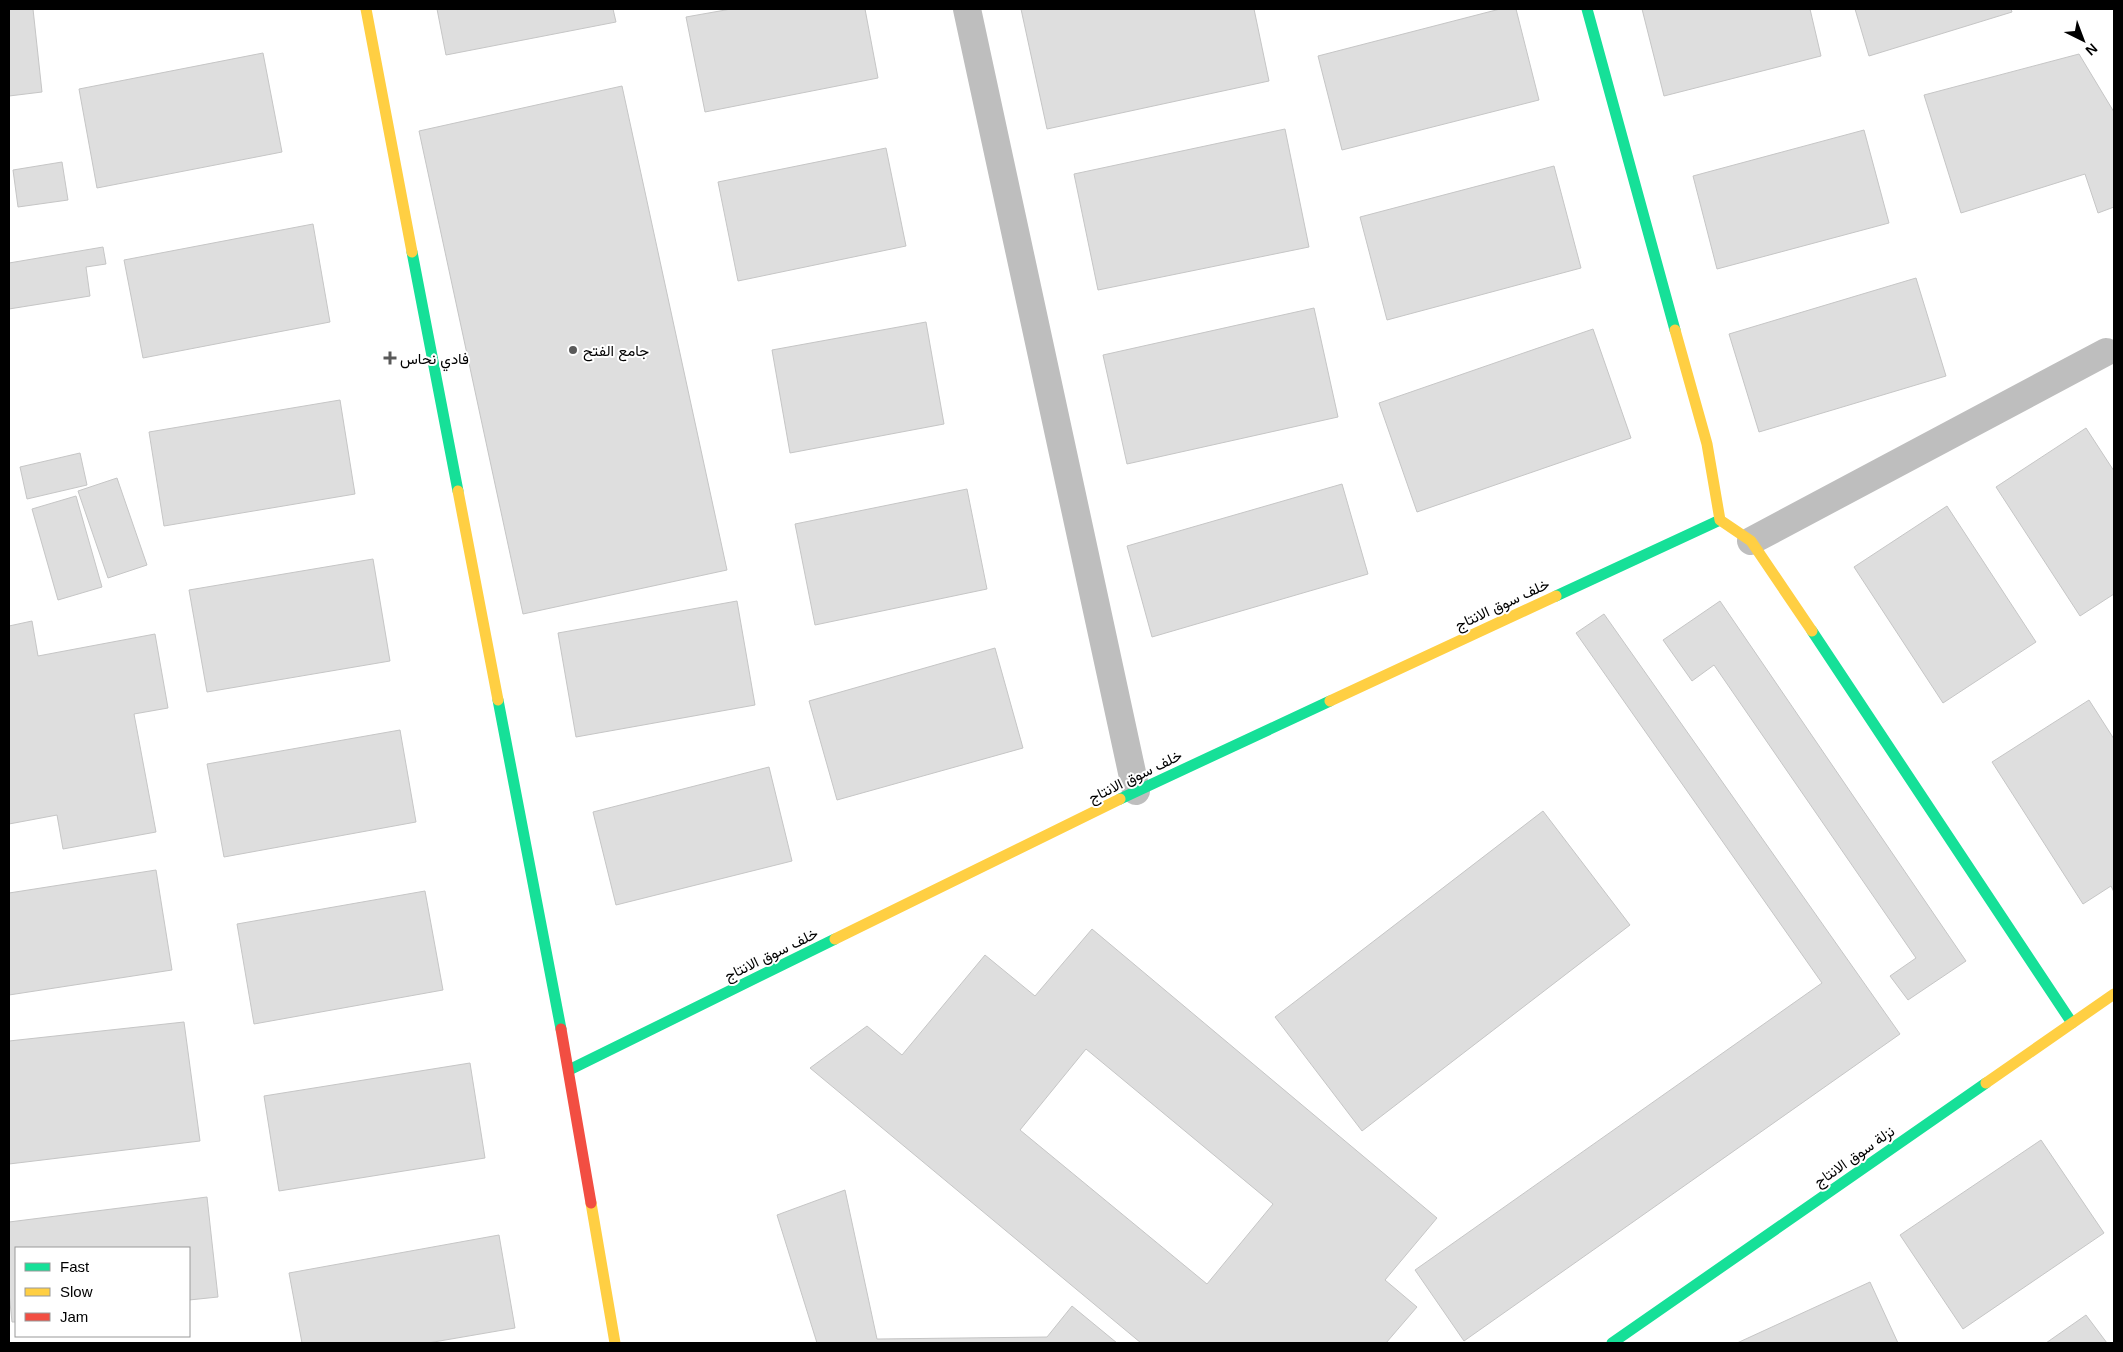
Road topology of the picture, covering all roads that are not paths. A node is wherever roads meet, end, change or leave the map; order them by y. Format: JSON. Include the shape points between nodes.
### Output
{"nodes":[{"id":1,"x":366,"y":9,"type":"edge"},
{"id":2,"x":967,"y":9,"type":"edge"},
{"id":3,"x":1587,"y":9,"type":"edge"},
{"id":4,"x":2106,"y":352,"type":"dead end"},
{"id":5,"x":1720,"y":520,"type":"junction"},
{"id":6,"x":1751,"y":541,"type":"junction"},
{"id":7,"x":1136,"y":791,"type":"junction"},
{"id":8,"x":2114,"y":994,"type":"edge"},
{"id":9,"x":2072,"y":1023,"type":"junction"},
{"id":10,"x":569,"y":1070,"type":"junction"},
{"id":11,"x":615,"y":1343,"type":"edge"},
{"id":12,"x":1612,"y":1343,"type":"edge"}],
"edges":[{"from":1,"to":10,"type":"street"},
{"from":2,"to":7,"type":"street"},
{"from":3,"to":5,"type":"street","via":[[1707,444]]},
{"from":4,"to":6,"type":"street"},
{"from":5,"to":6,"type":"street"},
{"from":5,"to":7,"type":"street","name":"خلف سوق الانتاج"},
{"from":6,"to":9,"type":"street"},
{"from":7,"to":10,"type":"street","name":"خلف سوق الانتاج"},
{"from":8,"to":9,"type":"street","name":"نزلة سوق الانتاج"},
{"from":9,"to":12,"type":"street","name":"نزلة سوق الانتاج"},
{"from":10,"to":11,"type":"street"}]}
